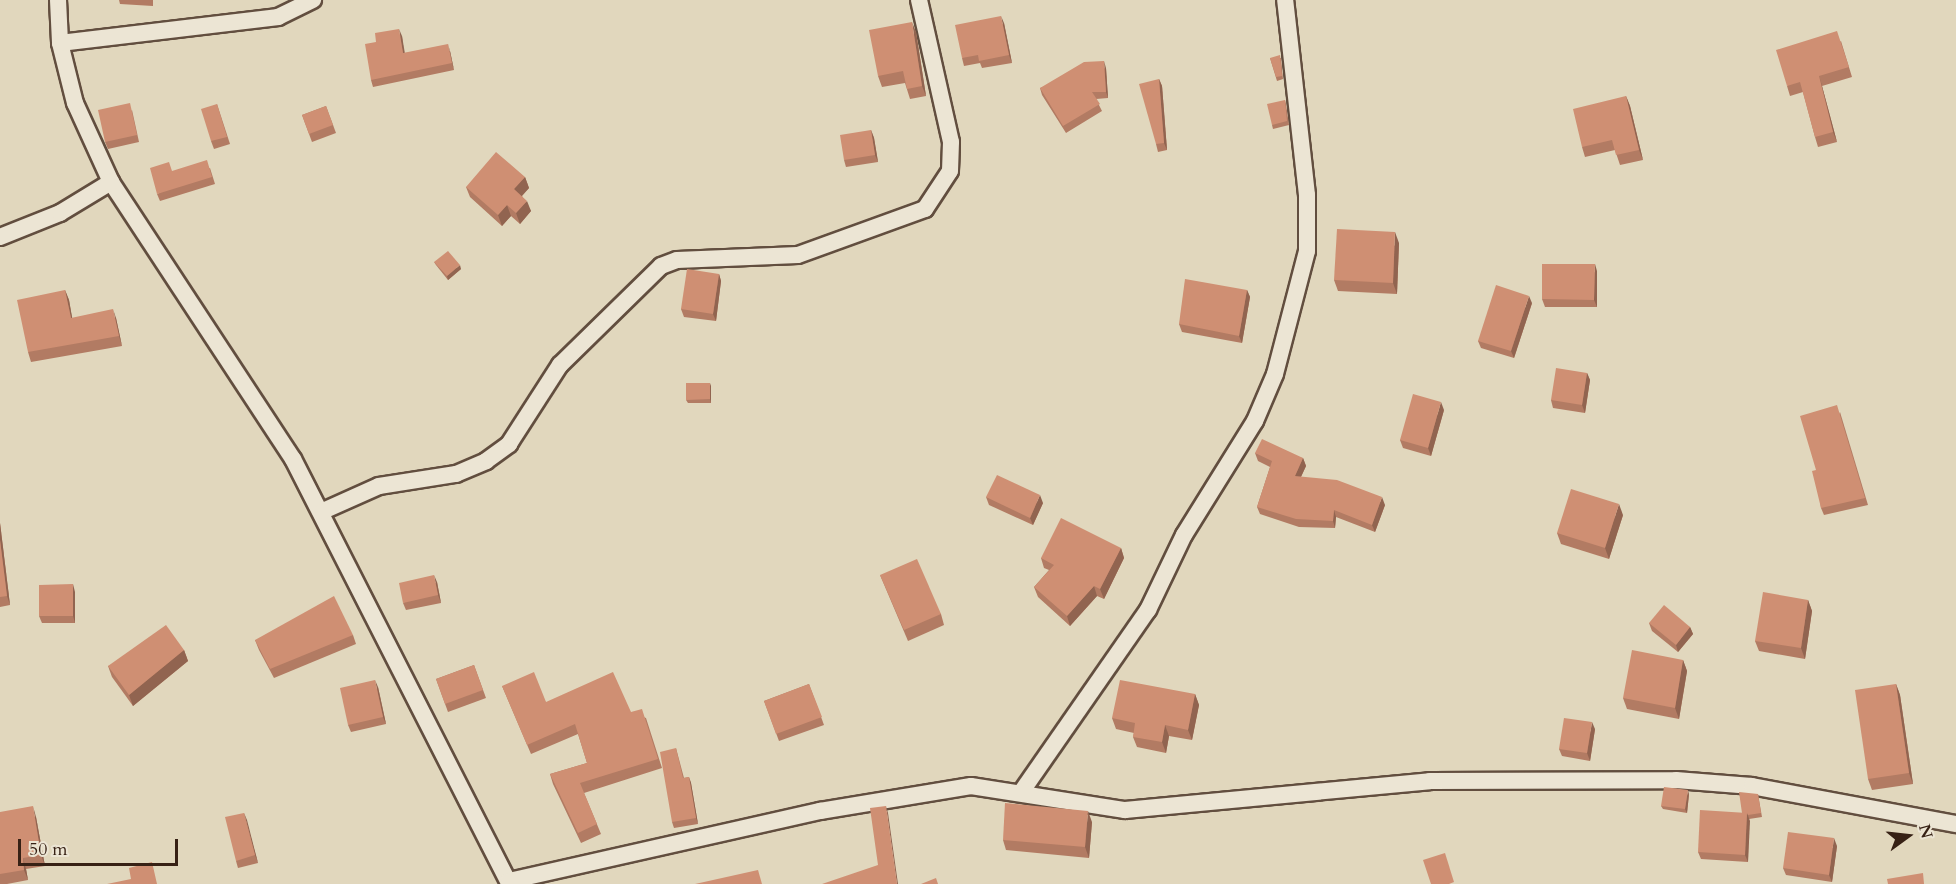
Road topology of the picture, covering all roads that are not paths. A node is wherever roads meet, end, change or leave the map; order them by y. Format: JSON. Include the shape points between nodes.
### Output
{"nodes":[{"id":1,"x":58,"y":0,"type":"edge"},
{"id":2,"x":313,"y":0,"type":"edge"},
{"id":3,"x":919,"y":0,"type":"edge"},
{"id":4,"x":1285,"y":0,"type":"edge"},
{"id":5,"x":60,"y":43,"type":"junction"},
{"id":6,"x":111,"y":182,"type":"junction"},
{"id":7,"x":0,"y":237,"type":"edge"},
{"id":8,"x":323,"y":511,"type":"junction"},
{"id":9,"x":1022,"y":791,"type":"junction"},
{"id":10,"x":1956,"y":824,"type":"edge"},
{"id":11,"x":509,"y":882,"type":"edge"}],
"edges":[{"from":1,"to":5,"type":"street"},
{"from":2,"to":5,"type":"street","via":[[278,17]]},
{"from":3,"to":8,"type":"street","via":[[951,142],[950,171],[925,209],[798,255],[677,260],[661,266],[560,365],[509,444],[486,461],[456,474],[379,486]]},
{"from":4,"to":9,"type":"street","via":[[1307,195],[1307,251],[1275,374],[1255,420],[1184,535],[1148,610]]},
{"from":5,"to":6,"type":"street","via":[[75,103]]},
{"from":6,"to":7,"type":"street","via":[[60,213]]},
{"from":6,"to":8,"type":"street","via":[[206,319]]},
{"from":8,"to":11,"type":"street"},
{"from":9,"to":10,"type":"street","via":[[1067,805],[1125,810],[1430,781],[1676,780],[1752,786]]},
{"from":9,"to":11,"type":"street","via":[[934,788]]}]}
